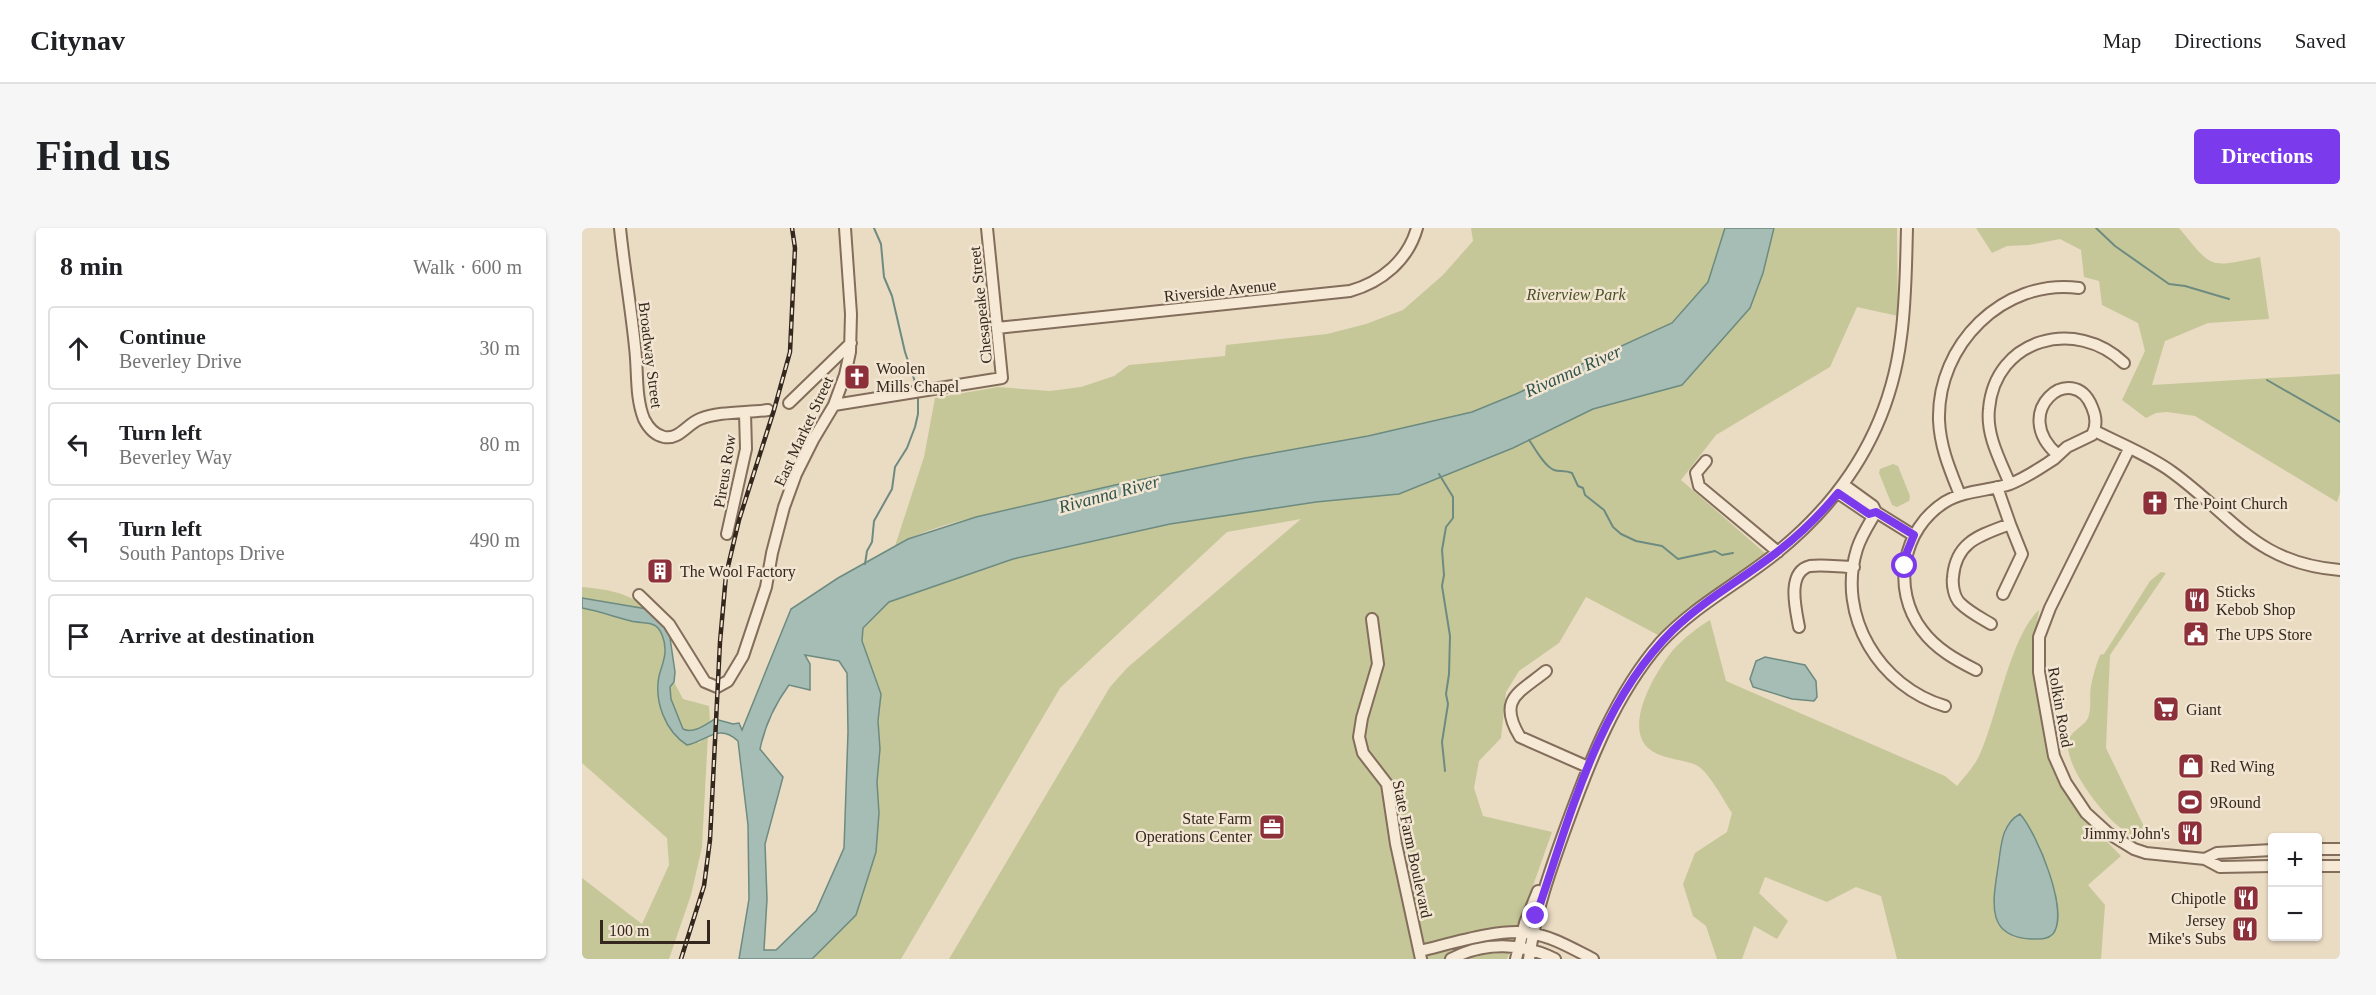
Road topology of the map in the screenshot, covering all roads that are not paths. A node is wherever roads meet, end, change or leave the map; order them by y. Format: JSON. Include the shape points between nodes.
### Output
{"nodes":[{"id":1,"x":620,"y":228,"type":"edge"},
{"id":2,"x":845,"y":228,"type":"edge"},
{"id":3,"x":987,"y":228,"type":"edge"},
{"id":4,"x":1417,"y":228,"type":"edge"},
{"id":5,"x":1907,"y":228,"type":"edge"},
{"id":6,"x":2079,"y":288,"type":"dead end"},
{"id":7,"x":997,"y":328,"type":"junction"},
{"id":8,"x":850,"y":343,"type":"junction"},
{"id":9,"x":2124,"y":363,"type":"dead end"},
{"id":10,"x":789,"y":404,"type":"dead end"},
{"id":11,"x":834,"y":405,"type":"junction"},
{"id":12,"x":768,"y":410,"type":"dead end"},
{"id":13,"x":746,"y":413,"type":"junction"},
{"id":14,"x":2094,"y":431,"type":"junction"},
{"id":15,"x":2129,"y":449,"type":"junction"},
{"id":16,"x":2058,"y":455,"type":"junction"},
{"id":17,"x":1706,"y":461,"type":"dead end"},
{"id":18,"x":2010,"y":484,"type":"junction"},
{"id":19,"x":1997,"y":487,"type":"junction"},
{"id":20,"x":1841,"y":489,"type":"junction"},
{"id":21,"x":1960,"y":495,"type":"junction"},
{"id":22,"x":1876,"y":512,"type":"junction"},
{"id":23,"x":2010,"y":524,"type":"junction"},
{"id":24,"x":727,"y":534,"type":"dead end"},
{"id":25,"x":1914,"y":535,"type":"junction"},
{"id":26,"x":1778,"y":552,"type":"junction"},
{"id":27,"x":1854,"y":567,"type":"junction"},
{"id":28,"x":2340,"y":570,"type":"edge"},
{"id":29,"x":2003,"y":594,"type":"dead end"},
{"id":30,"x":639,"y":595,"type":"dead end"},
{"id":31,"x":1371,"y":619,"type":"dead end"},
{"id":32,"x":1991,"y":624,"type":"dead end"},
{"id":33,"x":1799,"y":627,"type":"dead end"},
{"id":34,"x":1976,"y":670,"type":"dead end"},
{"id":35,"x":1546,"y":671,"type":"dead end"},
{"id":36,"x":1945,"y":706,"type":"dead end"},
{"id":37,"x":1588,"y":767,"type":"junction"},
{"id":38,"x":2322,"y":849,"type":"edge"},
{"id":39,"x":2340,"y":849,"type":"edge"},
{"id":40,"x":2268,"y":850,"type":"edge"},
{"id":41,"x":2205,"y":859,"type":"junction"},
{"id":42,"x":2268,"y":866,"type":"edge"},
{"id":43,"x":2322,"y":866,"type":"edge"},
{"id":44,"x":2340,"y":866,"type":"edge"},
{"id":45,"x":1527,"y":932,"type":"junction"},
{"id":46,"x":1519,"y":946,"type":"junction"},
{"id":47,"x":1530,"y":954,"type":"edge"},
{"id":48,"x":1421,"y":955,"type":"edge"},
{"id":49,"x":1451,"y":959,"type":"edge"},
{"id":50,"x":1516,"y":959,"type":"edge"},
{"id":51,"x":1555,"y":959,"type":"edge"},
{"id":52,"x":1593,"y":959,"type":"edge"}],
"edges":[{"from":1,"to":13,"type":"street","name":"Broadway Street","via":[[638,394],[648,426],[669,438],[700,419]]},
{"from":2,"to":8,"type":"street","name":"East Market Street"},
{"from":3,"to":7,"type":"street","name":"Chesapeake Street"},
{"from":4,"to":7,"type":"street","name":"Riverside Avenue","via":[[1395,266],[1374,282],[1350,291]]},
{"from":5,"to":20,"type":"street","via":[[1904,315],[1896,364],[1875,428]]},
{"from":6,"to":21,"type":"street","via":[[2031,292],[2004,303],[1978,322],[1957,348],[1941,391],[1939,420],[1943,451]]},
{"from":7,"to":11,"type":"street","name":"Chesapeake Street","via":[[1002,378]]},
{"from":8,"to":10,"type":"street"},
{"from":8,"to":11,"type":"street","name":"East Market Street","via":[[846,375]]},
{"from":9,"to":18,"type":"street","via":[[2098,344],[2066,338],[2040,342],[2012,359],[1993,389],[1988,416],[1992,439]]},
{"from":11,"to":30,"type":"street","name":"East Market Street","via":[[813,440],[784,507],[766,588],[742,656],[725,684],[713,687],[705,682],[669,624]]},
{"from":12,"to":13,"type":"street","name":"Broadway Street"},
{"from":13,"to":24,"type":"street","name":"Pireus Row","via":[[746,449]]},
{"from":14,"to":15,"type":"street"},
{"from":14,"to":16,"type":"street","via":[[2089,438]]},
{"from":14,"to":16,"type":"street","via":[[2095,416],[2083,394],[2067,388],[2054,392],[2040,407],[2039,423],[2046,441]]},
{"from":15,"to":28,"type":"street","via":[[2175,474],[2266,549],[2304,565]]},
{"from":15,"to":41,"type":"street","name":"Rolkin Road","via":[[2042,628],[2038,664],[2054,756],[2080,805],[2117,839],[2141,852]]},
{"from":16,"to":18,"type":"street"},
{"from":17,"to":26,"type":"street","via":[[1696,473],[1699,486]]},
{"from":18,"to":19,"type":"street"},
{"from":19,"to":21,"type":"street"},
{"from":19,"to":23,"type":"street"},
{"from":20,"to":22,"type":"street","via":[[1873,506]]},
{"from":20,"to":26,"type":"street"},
{"from":21,"to":25,"type":"street","via":[[1938,507]]},
{"from":22,"to":25,"type":"street"},
{"from":22,"to":27,"type":"street","via":[[1859,543]]},
{"from":23,"to":29,"type":"street","via":[[2022,555]]},
{"from":23,"to":32,"type":"street","via":[[1982,535],[1963,548],[1954,562],[1952,584],[1958,601]]},
{"from":25,"to":34,"type":"street","via":[[1905,566],[1910,608],[1934,644]]},
{"from":26,"to":37,"type":"street","via":[[1688,616],[1659,645],[1616,709]]},
{"from":27,"to":33,"type":"street","via":[[1812,566],[1802,570],[1796,582]]},
{"from":27,"to":36,"type":"street","via":[[1855,612],[1870,650],[1906,688]]},
{"from":31,"to":48,"type":"street","name":"State Farm Boulevard","via":[[1378,664],[1359,737],[1363,753],[1387,783],[1396,844]]},
{"from":35,"to":37,"type":"street","via":[[1511,700],[1509,710],[1516,732]]},
{"from":37,"to":45,"type":"street","via":[[1555,858],[1536,894]]},
{"from":38,"to":39,"type":"street"},
{"from":40,"to":41,"type":"street","name":"Rolkin Road","via":[[2217,853]]},
{"from":41,"to":42,"type":"street","name":"Rolkin Road","via":[[2220,867]]},
{"from":43,"to":44,"type":"street"},
{"from":45,"to":46,"type":"street"},
{"from":45,"to":47,"type":"street"},
{"from":45,"to":48,"type":"street","name":"State Farm Boulevard","via":[[1476,938]]},
{"from":45,"to":52,"type":"street","name":"State Farm Boulevard"},
{"from":46,"to":47,"type":"street"},
{"from":46,"to":49,"type":"street","via":[[1479,949]]},
{"from":46,"to":50,"type":"street"},
{"from":47,"to":51,"type":"street"}]}
